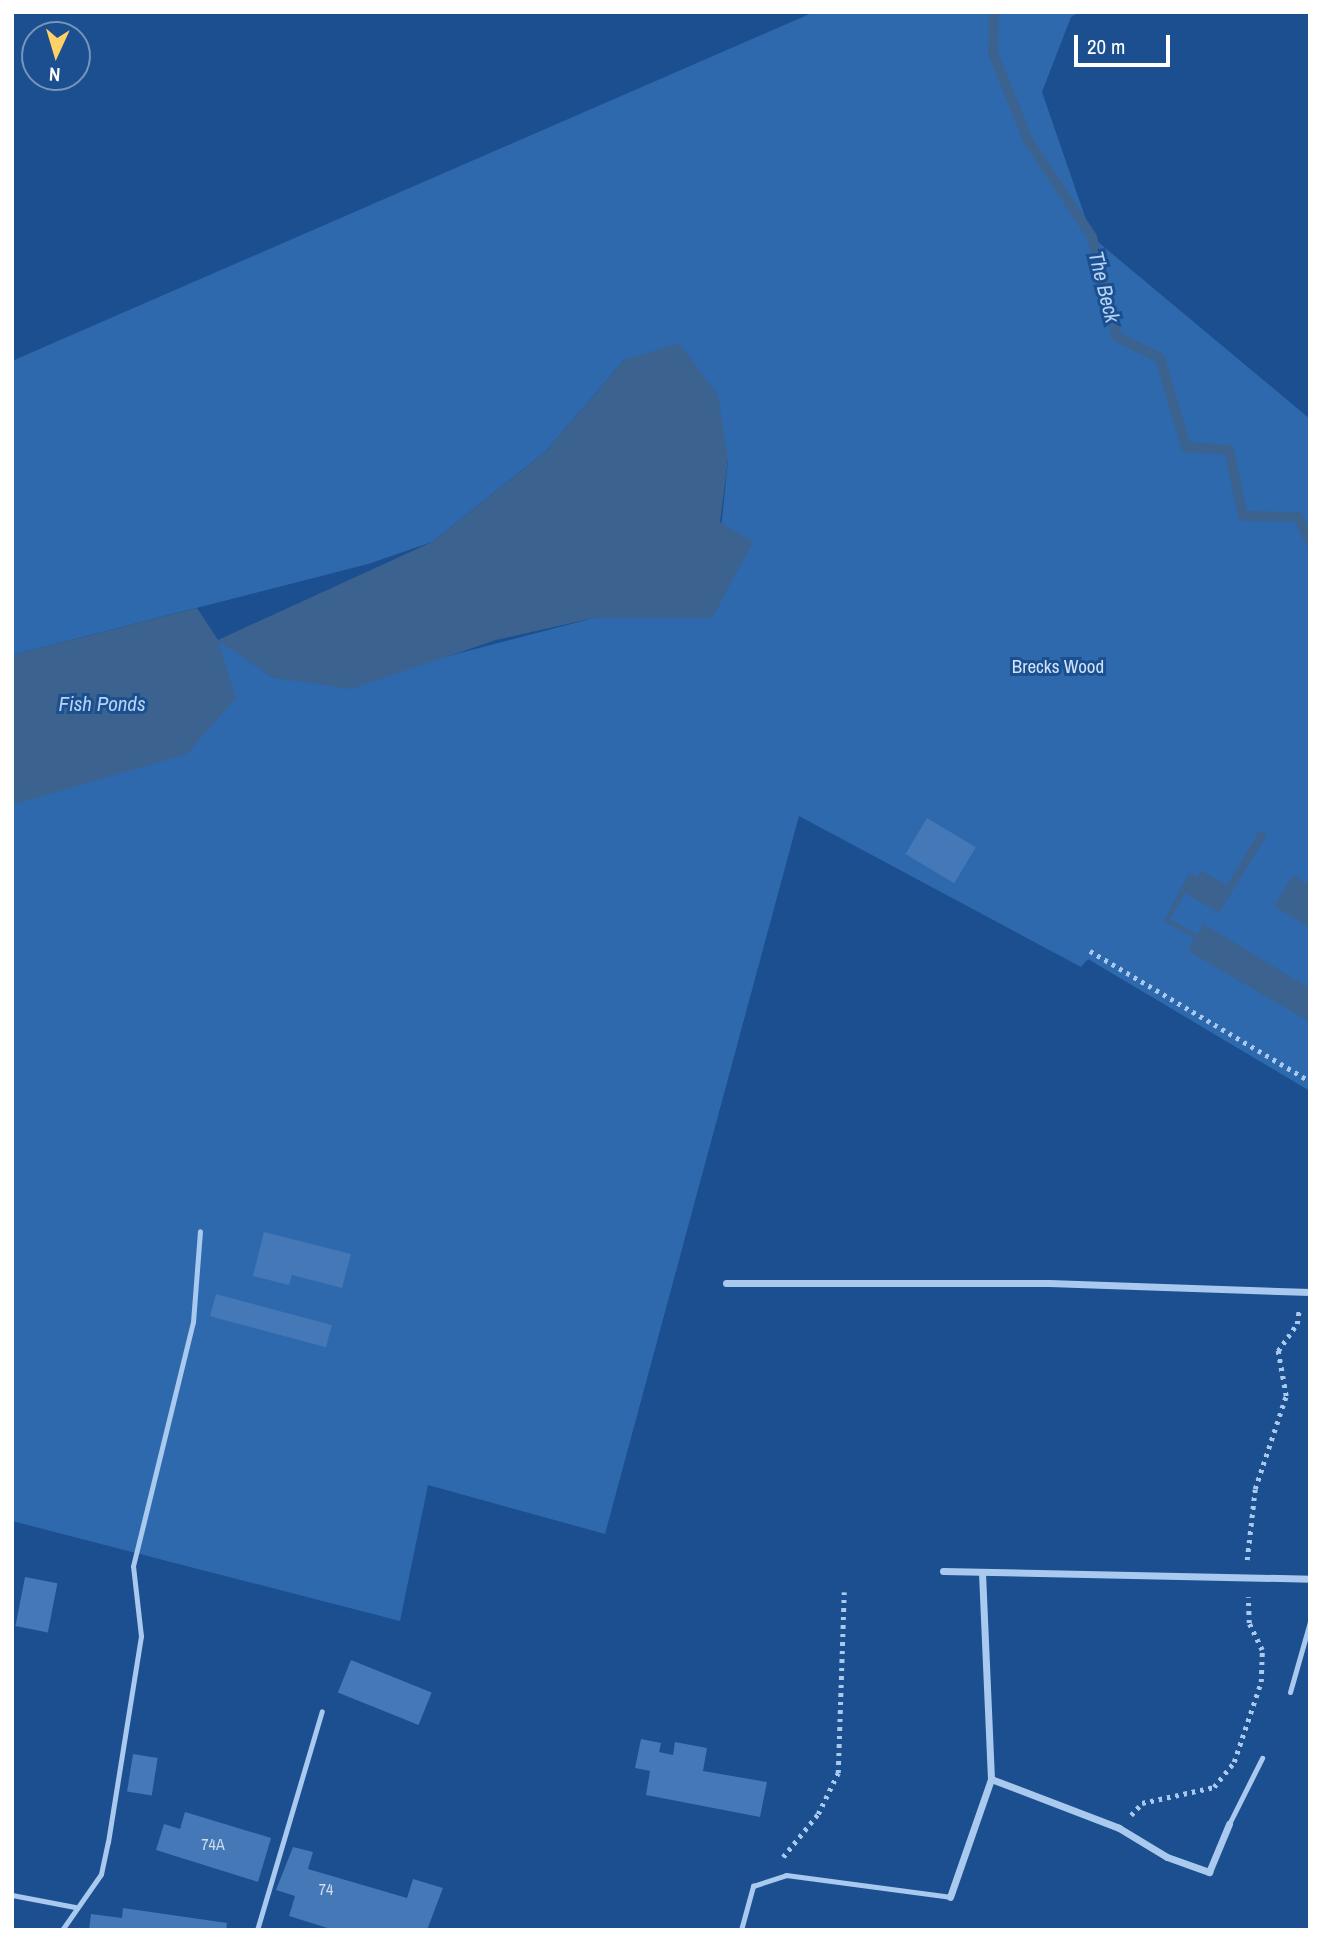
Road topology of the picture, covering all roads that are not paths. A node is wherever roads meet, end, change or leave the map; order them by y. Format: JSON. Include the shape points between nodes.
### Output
{"nodes":[{"id":1,"x":200,"y":1231,"type":"dead end"},
{"id":2,"x":726,"y":1283,"type":"dead end"},
{"id":3,"x":1310,"y":1292,"type":"edge"},
{"id":4,"x":943,"y":1571,"type":"dead end"},
{"id":5,"x":982,"y":1572,"type":"junction"},
{"id":6,"x":1310,"y":1579,"type":"edge"},
{"id":7,"x":1310,"y":1622,"type":"edge"},
{"id":8,"x":1290,"y":1692,"type":"dead end"},
{"id":9,"x":322,"y":1711,"type":"dead end"},
{"id":10,"x":1262,"y":1758,"type":"dead end"},
{"id":11,"x":991,"y":1779,"type":"junction"},
{"id":12,"x":1229,"y":1824,"type":"joint"},
{"id":13,"x":12,"y":1895,"type":"edge"},
{"id":14,"x":950,"y":1897,"type":"joint"},
{"id":15,"x":75,"y":1907,"type":"junction"},
{"id":16,"x":62,"y":1930,"type":"edge"},
{"id":17,"x":257,"y":1930,"type":"edge"},
{"id":18,"x":741,"y":1930,"type":"edge"}],
"edges":[{"from":1,"to":15,"type":"lane","via":[[193,1322],[134,1566],[141,1636],[107,1842],[101,1874]]},
{"from":2,"to":3,"type":"street","via":[[1049,1283]]},
{"from":4,"to":5,"type":"street"},
{"from":5,"to":6,"type":"street"},
{"from":5,"to":11,"type":"street"},
{"from":7,"to":8,"type":"lane"},
{"from":9,"to":17,"type":"lane"},
{"from":10,"to":12,"type":"lane"},
{"from":11,"to":12,"type":"street","via":[[1119,1828],[1167,1857],[1209,1872]]},
{"from":11,"to":14,"type":"street"},
{"from":13,"to":15,"type":"lane"},
{"from":14,"to":18,"type":"lane","via":[[786,1875],[753,1886]]},
{"from":15,"to":16,"type":"lane"}]}
